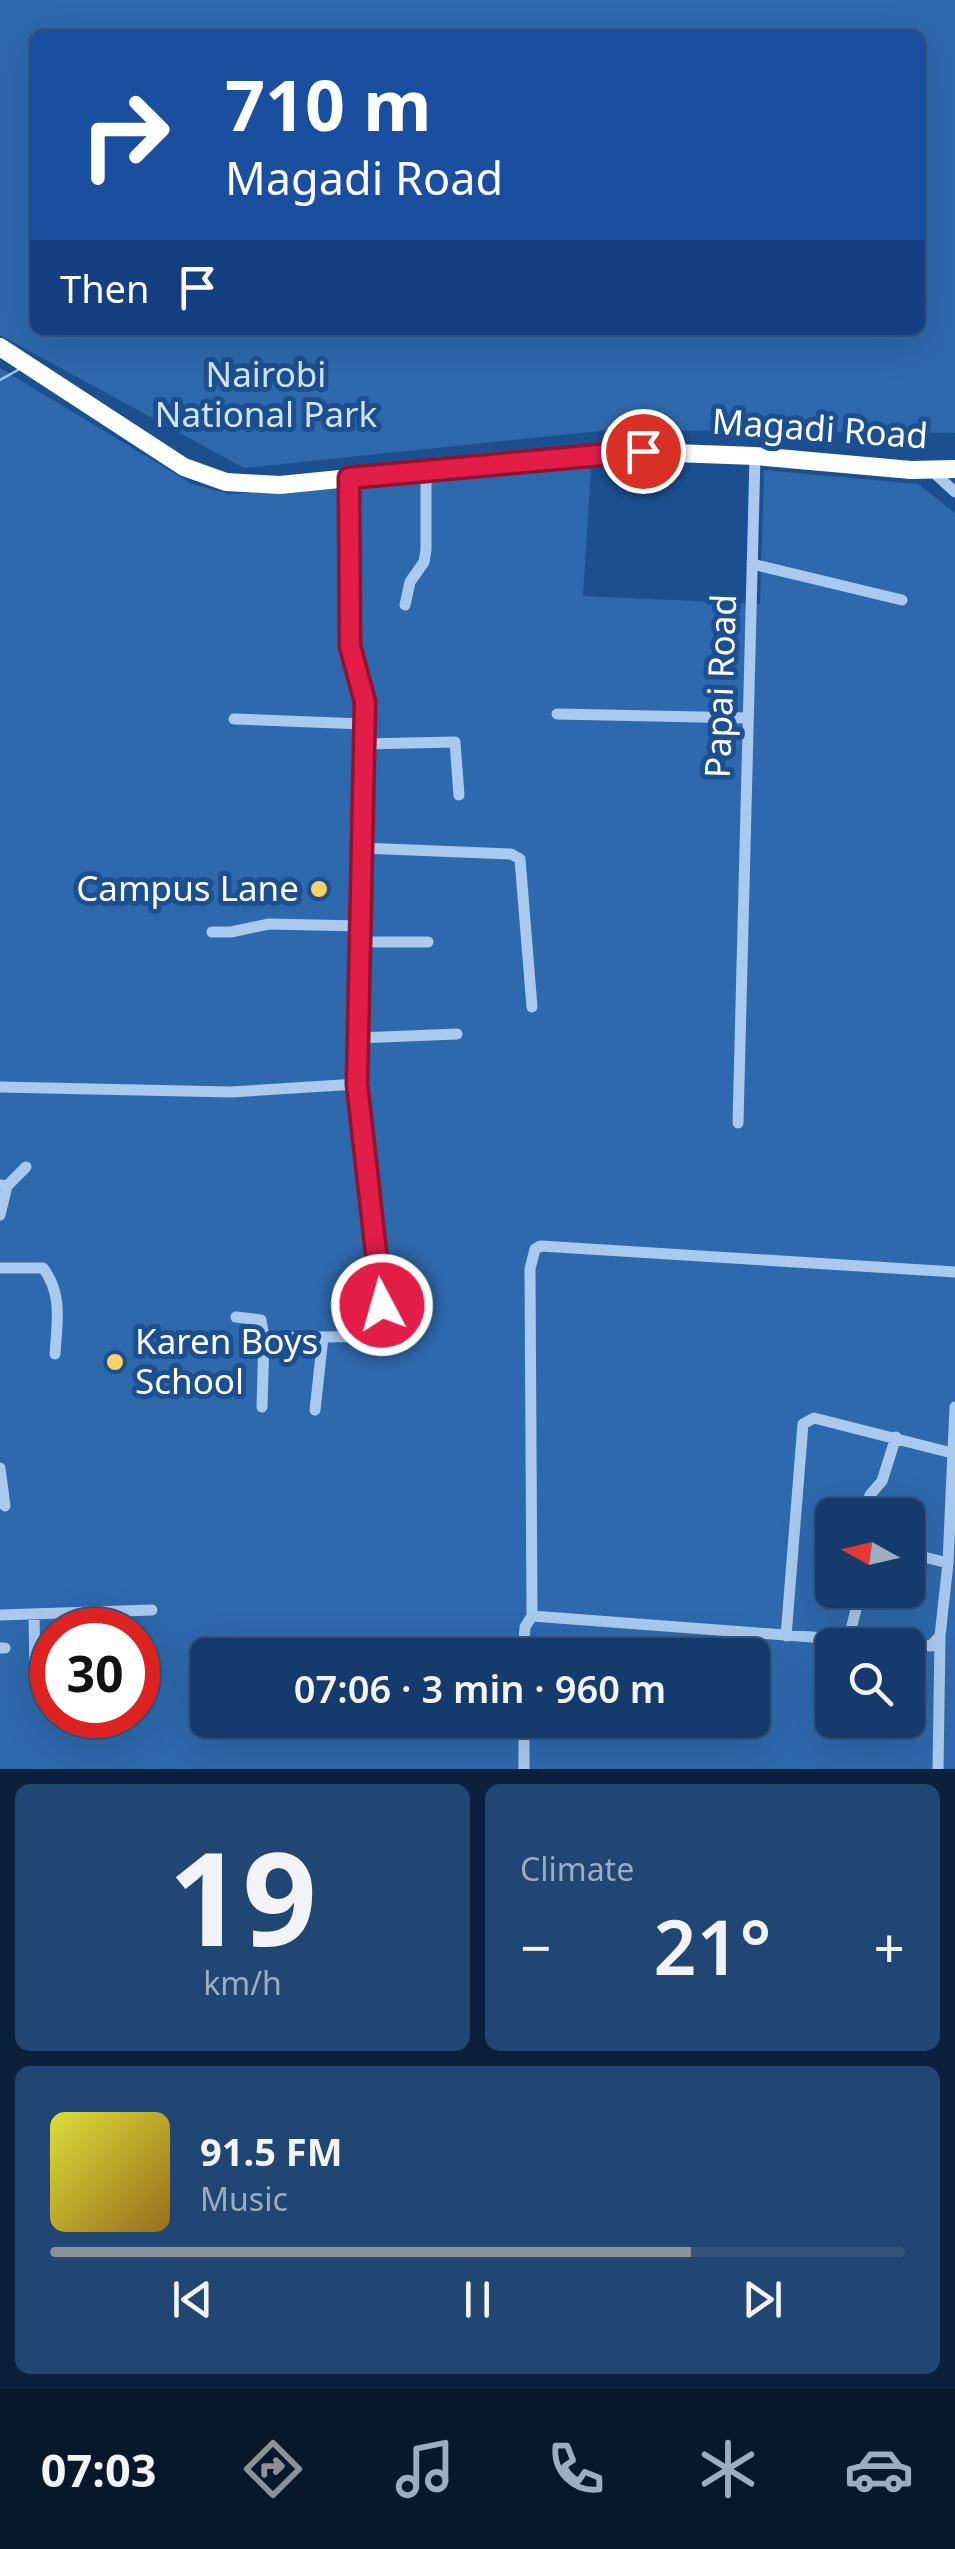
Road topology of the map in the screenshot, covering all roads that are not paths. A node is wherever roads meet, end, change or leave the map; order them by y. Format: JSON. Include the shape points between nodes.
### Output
{"nodes":[{"id":1,"x":0,"y":347,"type":"edge"},
{"id":2,"x":755,"y":456,"type":"junction"},
{"id":3,"x":955,"y":469,"type":"edge"},
{"id":4,"x":932,"y":471,"type":"junction"},
{"id":5,"x":426,"y":472,"type":"junction"},
{"id":6,"x":349,"y":478,"type":"junction"},
{"id":7,"x":955,"y":492,"type":"edge"},
{"id":8,"x":752,"y":564,"type":"junction"},
{"id":9,"x":902,"y":600,"type":"dead end"},
{"id":10,"x":406,"y":606,"type":"dead end"},
{"id":11,"x":557,"y":714,"type":"dead end"},
{"id":12,"x":748,"y":718,"type":"junction"},
{"id":13,"x":234,"y":719,"type":"dead end"},
{"id":14,"x":364,"y":724,"type":"junction"},
{"id":15,"x":363,"y":744,"type":"junction"},
{"id":16,"x":459,"y":795,"type":"dead end"},
{"id":17,"x":360,"y":848,"type":"junction"},
{"id":18,"x":360,"y":926,"type":"junction"},
{"id":19,"x":212,"y":932,"type":"dead end"},
{"id":20,"x":360,"y":942,"type":"junction"},
{"id":21,"x":428,"y":942,"type":"dead end"},
{"id":22,"x":532,"y":1007,"type":"dead end"},
{"id":23,"x":457,"y":1034,"type":"dead end"},
{"id":24,"x":358,"y":1038,"type":"junction"},
{"id":25,"x":357,"y":1084,"type":"junction"},
{"id":26,"x":0,"y":1087,"type":"edge"},
{"id":27,"x":738,"y":1123,"type":"dead end"},
{"id":28,"x":26,"y":1167,"type":"dead end"},
{"id":29,"x":3,"y":1185,"type":"edge"},
{"id":30,"x":0,"y":1215,"type":"edge"},
{"id":31,"x":0,"y":1268,"type":"edge"},
{"id":32,"x":955,"y":1272,"type":"edge"},
{"id":33,"x":236,"y":1317,"type":"dead end"},
{"id":34,"x":264,"y":1338,"type":"junction"},
{"id":35,"x":323,"y":1338,"type":"junction"},
{"id":36,"x":55,"y":1354,"type":"dead end"},
{"id":37,"x":262,"y":1407,"type":"dead end"},
{"id":38,"x":955,"y":1407,"type":"edge"},
{"id":39,"x":315,"y":1410,"type":"dead end"},
{"id":40,"x":896,"y":1437,"type":"junction"},
{"id":41,"x":952,"y":1454,"type":"junction"},
{"id":42,"x":0,"y":1468,"type":"edge"},
{"id":43,"x":869,"y":1498,"type":"edge"},
{"id":44,"x":4,"y":1506,"type":"dead end"},
{"id":45,"x":925,"y":1557,"type":"edge"},
{"id":46,"x":948,"y":1563,"type":"junction"},
{"id":47,"x":30,"y":1614,"type":"edge"},
{"id":48,"x":0,"y":1615,"type":"edge"},
{"id":49,"x":532,"y":1616,"type":"junction"},
{"id":50,"x":786,"y":1636,"type":"junction"},
{"id":51,"x":940,"y":1636,"type":"junction"},
{"id":52,"x":524,"y":1638,"type":"edge"},
{"id":53,"x":815,"y":1638,"type":"edge"},
{"id":54,"x":925,"y":1646,"type":"edge"},
{"id":55,"x":524,"y":1738,"type":"edge"},
{"id":56,"x":524,"y":1769,"type":"edge"},
{"id":57,"x":938,"y":1769,"type":"edge"}],
"edges":[{"from":1,"to":6,"type":"highway","name":"Magadi Road","via":[[199,474],[280,485]]},
{"from":2,"to":4,"type":"highway","name":"Magadi Road"},
{"from":2,"to":5,"type":"highway","name":"Magadi Road","via":[[621,452]]},
{"from":2,"to":8,"type":"street","name":"Papai Road"},
{"from":3,"to":4,"type":"highway","name":"Magadi Road"},
{"from":4,"to":7,"type":"street"},
{"from":5,"to":6,"type":"highway","name":"Magadi Road"},
{"from":5,"to":10,"type":"street","via":[[426,550]]},
{"from":6,"to":14,"type":"street","via":[[350,646],[364,694]]},
{"from":8,"to":9,"type":"street"},
{"from":8,"to":12,"type":"street","name":"Papai Road"},
{"from":11,"to":12,"type":"street"},
{"from":12,"to":27,"type":"street","name":"Papai Road"},
{"from":13,"to":14,"type":"street"},
{"from":14,"to":15,"type":"street"},
{"from":15,"to":16,"type":"street","via":[[455,742]]},
{"from":15,"to":17,"type":"street"},
{"from":17,"to":18,"type":"street"},
{"from":17,"to":22,"type":"street","via":[[520,858]]},
{"from":18,"to":19,"type":"street","via":[[269,924]]},
{"from":18,"to":20,"type":"street"},
{"from":20,"to":21,"type":"street"},
{"from":20,"to":24,"type":"street"},
{"from":23,"to":24,"type":"street"},
{"from":24,"to":25,"type":"street"},
{"from":25,"to":26,"type":"street","via":[[230,1092]]},
{"from":25,"to":35,"type":"street","via":[[386,1339]]},
{"from":28,"to":29,"type":"street"},
{"from":29,"to":30,"type":"street"},
{"from":31,"to":36,"type":"street","via":[[43,1268],[55,1285]]},
{"from":32,"to":49,"type":"street","via":[[535,1250]]},
{"from":33,"to":34,"type":"street","via":[[260,1319]]},
{"from":34,"to":35,"type":"street"},
{"from":34,"to":37,"type":"street"},
{"from":35,"to":39,"type":"street"},
{"from":38,"to":41,"type":"street"},
{"from":40,"to":41,"type":"street"},
{"from":40,"to":43,"type":"street"},
{"from":40,"to":50,"type":"street","via":[[814,1418],[803,1424]]},
{"from":41,"to":46,"type":"street"},
{"from":42,"to":44,"type":"street"},
{"from":45,"to":46,"type":"street"},
{"from":46,"to":51,"type":"street"},
{"from":47,"to":48,"type":"street"},
{"from":49,"to":50,"type":"street"},
{"from":49,"to":52,"type":"street"},
{"from":50,"to":53,"type":"street"},
{"from":51,"to":54,"type":"street"},
{"from":51,"to":57,"type":"street"},
{"from":55,"to":56,"type":"street"}]}
